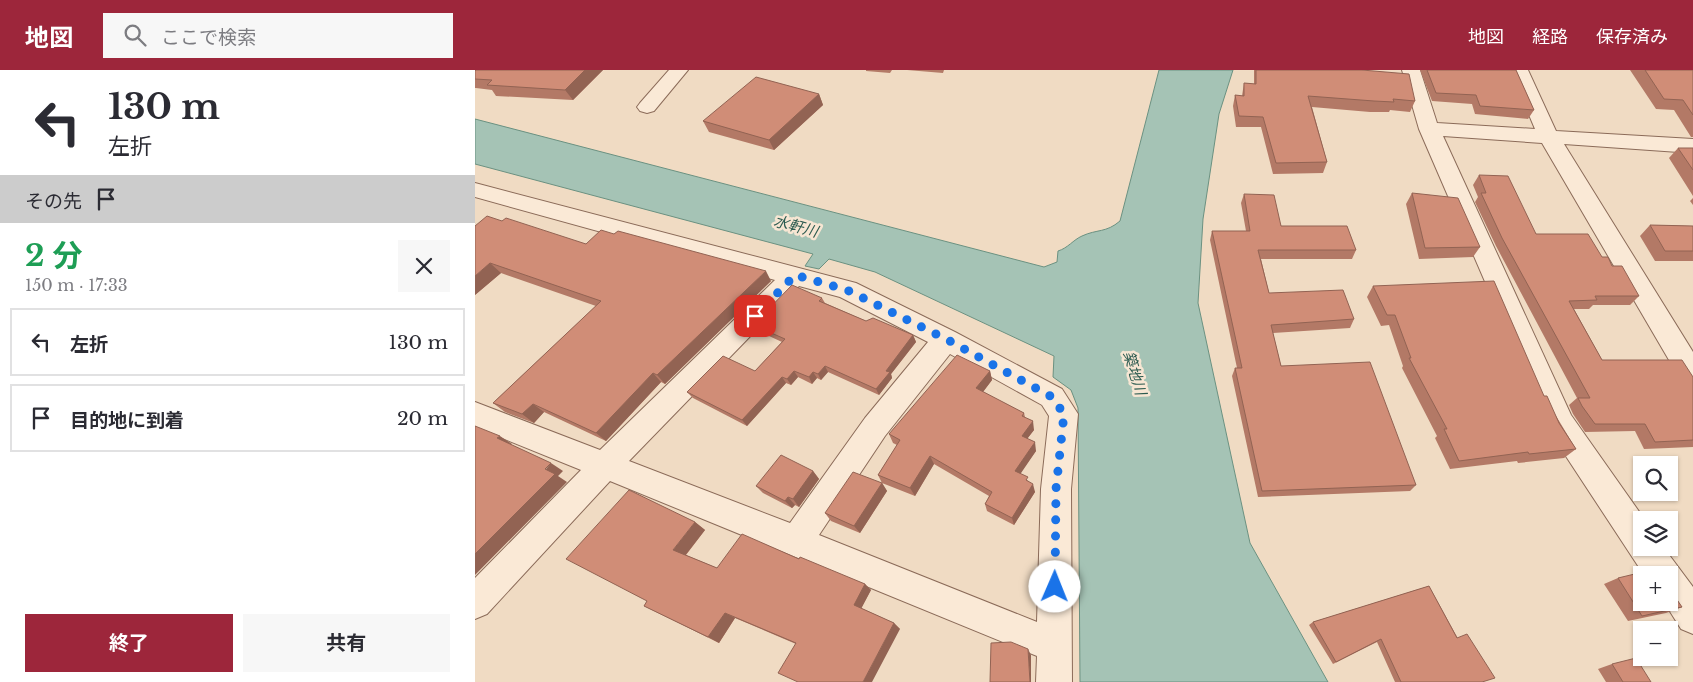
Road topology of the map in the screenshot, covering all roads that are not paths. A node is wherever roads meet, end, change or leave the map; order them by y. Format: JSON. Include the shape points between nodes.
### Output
{"nodes":[{"id":1,"x":679,"y":70,"type":"edge"},
{"id":2,"x":1411,"y":70,"type":"edge"},
{"id":3,"x":1519,"y":70,"type":"edge"},
{"id":4,"x":647,"y":107,"type":"dead end"},
{"id":5,"x":1429,"y":129,"type":"junction"},
{"id":6,"x":1548,"y":135,"type":"junction"},
{"id":7,"x":1693,"y":146,"type":"edge"},
{"id":8,"x":475,"y":190,"type":"edge"},
{"id":9,"x":795,"y":275,"type":"junction"},
{"id":10,"x":946,"y":339,"type":"junction"},
{"id":11,"x":1693,"y":376,"type":"edge"},
{"id":12,"x":475,"y":414,"type":"edge"},
{"id":13,"x":605,"y":465,"type":"junction"},
{"id":14,"x":1633,"y":529,"type":"edge"},
{"id":15,"x":796,"y":541,"type":"junction"},
{"id":16,"x":1678,"y":594,"type":"edge"},
{"id":17,"x":475,"y":602,"type":"edge"},
{"id":18,"x":1693,"y":617,"type":"edge"},
{"id":19,"x":1053,"y":646,"type":"junction"},
{"id":20,"x":1054,"y":682,"type":"edge"}],
"edges":[{"from":1,"to":4,"type":"street"},
{"from":2,"to":5,"type":"street"},
{"from":3,"to":6,"type":"street"},
{"from":5,"to":6,"type":"street"},
{"from":5,"to":14,"type":"street","via":[[1560,423]]},
{"from":6,"to":7,"type":"street"},
{"from":6,"to":11,"type":"street"},
{"from":8,"to":9,"type":"street"},
{"from":9,"to":10,"type":"street","via":[[847,290]]},
{"from":9,"to":13,"type":"street"},
{"from":10,"to":15,"type":"street","via":[[875,427]]},
{"from":10,"to":19,"type":"street","via":[[1052,397],[1064,414],[1056,489]]},
{"from":12,"to":13,"type":"street"},
{"from":13,"to":15,"type":"street"},
{"from":13,"to":17,"type":"street"},
{"from":15,"to":19,"type":"street"},
{"from":16,"to":18,"type":"street"},
{"from":19,"to":20,"type":"street"}]}
